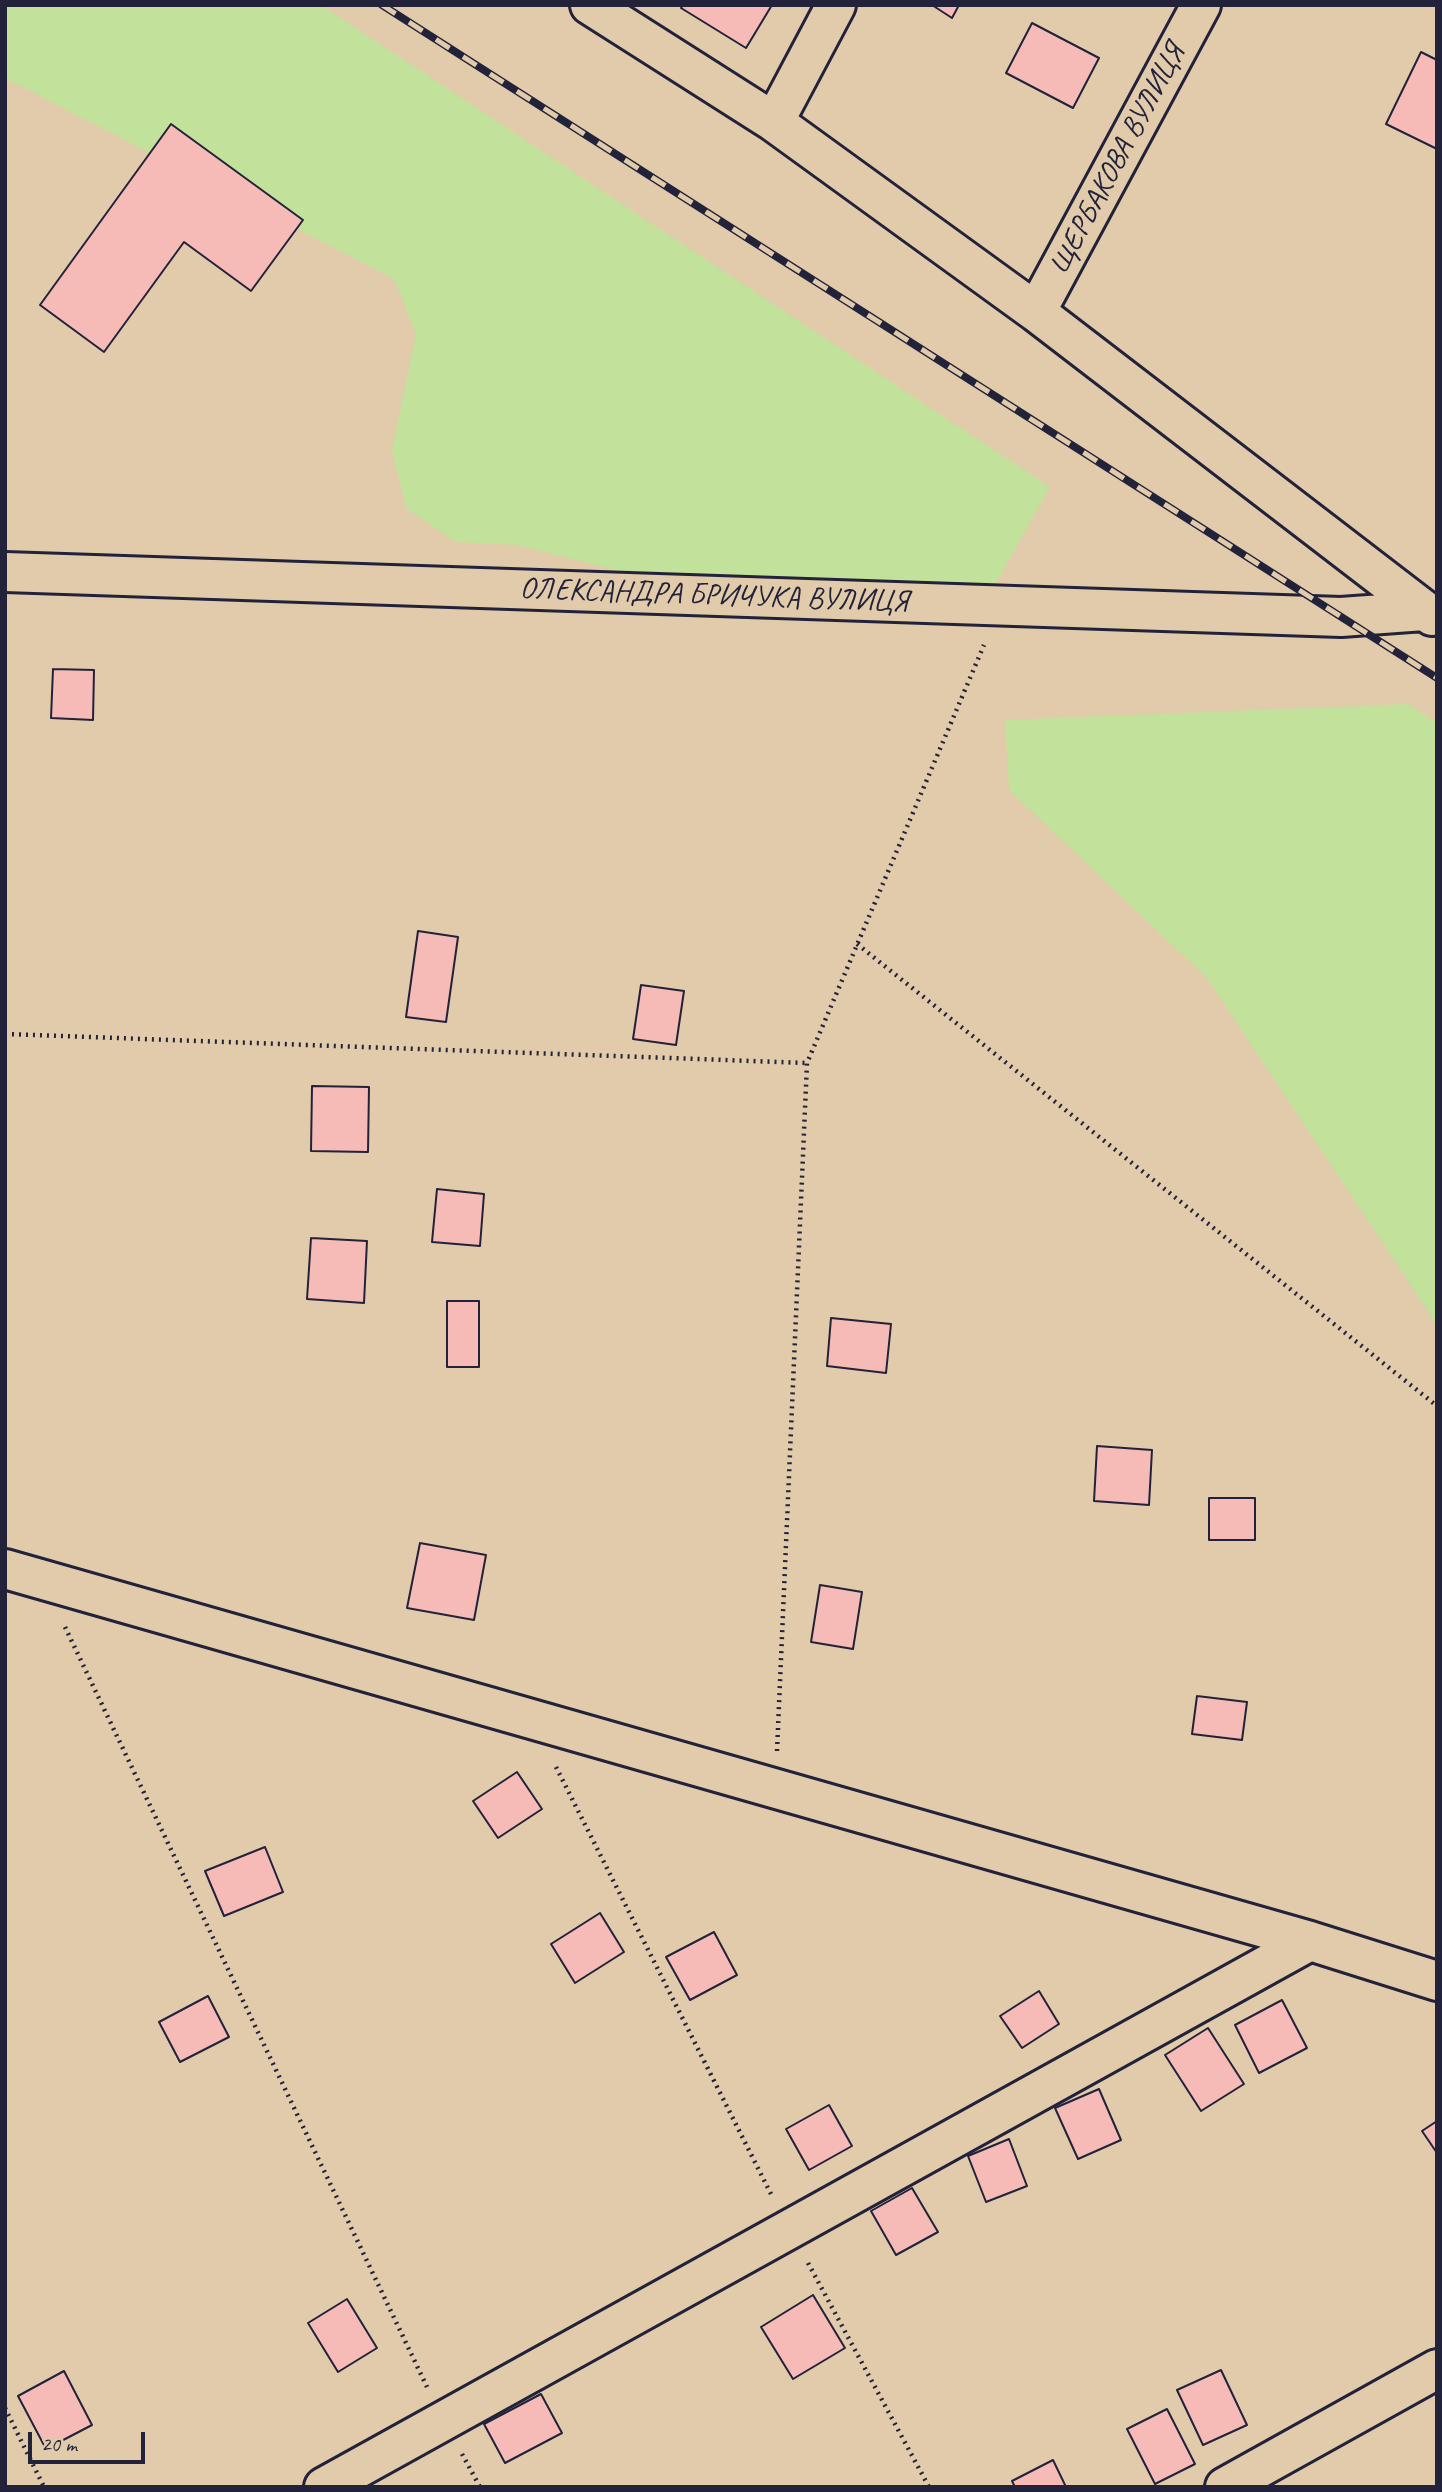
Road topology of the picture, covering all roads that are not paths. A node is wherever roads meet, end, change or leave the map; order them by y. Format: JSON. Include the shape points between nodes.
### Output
{"nodes":[{"id":1,"x":590,"y":5,"type":"edge"},
{"id":2,"x":836,"y":5,"type":"edge"},
{"id":3,"x":1201,"y":5,"type":"edge"},
{"id":4,"x":774,"y":122,"type":"junction"},
{"id":5,"x":1035,"y":312,"type":"junction"},
{"id":6,"x":5,"y":572,"type":"edge"},
{"id":7,"x":1430,"y":615,"type":"edge"},
{"id":8,"x":5,"y":1569,"type":"edge"},
{"id":9,"x":1310,"y":1941,"type":"junction"},
{"id":10,"x":1437,"y":1981,"type":"edge"},
{"id":11,"x":1437,"y":2369,"type":"edge"},
{"id":12,"x":324,"y":2487,"type":"edge"},
{"id":13,"x":1225,"y":2487,"type":"edge"}],
"edges":[{"from":1,"to":4,"type":"street"},
{"from":2,"to":4,"type":"street"},
{"from":3,"to":5,"type":"street","name":"ЩЕРБАКОВА ВУЛИЦЯ"},
{"from":4,"to":5,"type":"street"},
{"from":5,"to":7,"type":"street"},
{"from":6,"to":7,"type":"street","name":"ОЛЕКСАНДРА БРИЧУКА ВУЛИЦЯ","via":[[1341,617]]},
{"from":8,"to":9,"type":"street"},
{"from":9,"to":10,"type":"street"},
{"from":9,"to":12,"type":"street"},
{"from":11,"to":13,"type":"street"}]}
